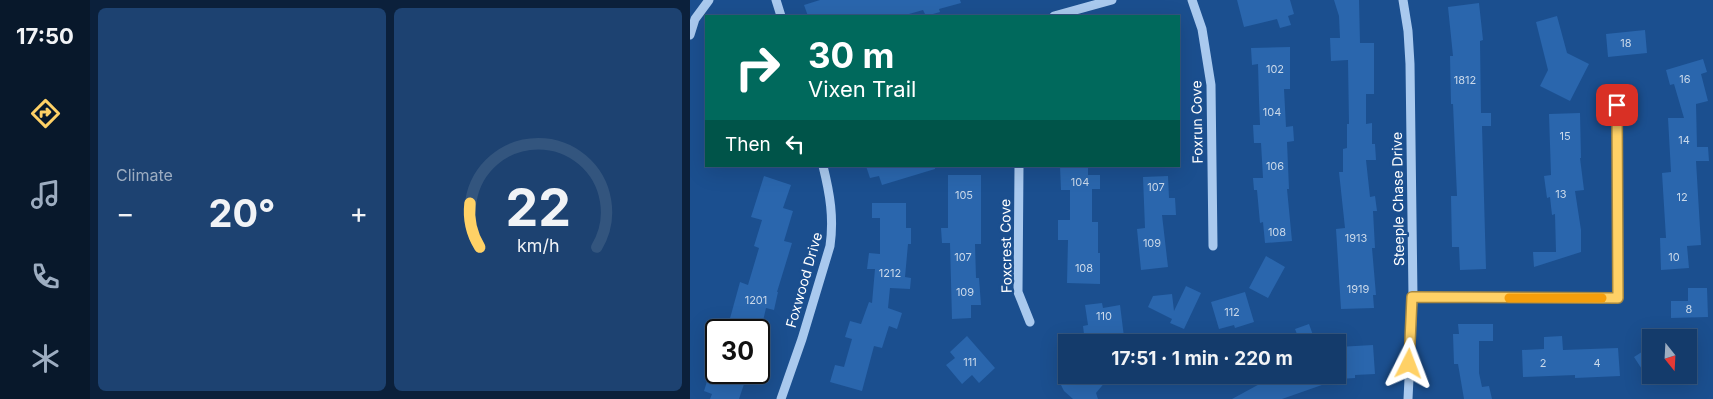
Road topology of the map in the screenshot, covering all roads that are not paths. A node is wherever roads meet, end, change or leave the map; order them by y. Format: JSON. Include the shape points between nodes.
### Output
{"nodes":[{"id":1,"x":709,"y":0,"type":"edge"},
{"id":2,"x":776,"y":0,"type":"edge"},
{"id":3,"x":1112,"y":0,"type":"edge"},
{"id":4,"x":1192,"y":0,"type":"edge"},
{"id":5,"x":1403,"y":0,"type":"edge"},
{"id":6,"x":781,"y":15,"type":"edge"},
{"id":7,"x":1058,"y":15,"type":"edge"},
{"id":8,"x":690,"y":35,"type":"edge"},
{"id":9,"x":1617,"y":105,"type":"dead end"},
{"id":10,"x":823,"y":167,"type":"edge"},
{"id":11,"x":1018,"y":167,"type":"edge"},
{"id":12,"x":1213,"y":246,"type":"dead end"},
{"id":13,"x":1412,"y":297,"type":"junction"},
{"id":14,"x":1030,"y":322,"type":"dead end"},
{"id":15,"x":781,"y":399,"type":"edge"},
{"id":16,"x":1408,"y":399,"type":"edge"}],
"edges":[{"from":1,"to":8,"type":"street","via":[[695,19]]},
{"from":2,"to":6,"type":"street"},
{"from":3,"to":7,"type":"street"},
{"from":4,"to":12,"type":"street","name":"Foxrun Cove","via":[[1202,29],[1211,85]]},
{"from":5,"to":13,"type":"street","name":"Steeple Chase Drive","via":[[1410,64]]},
{"from":9,"to":13,"type":"street","via":[[1618,298]]},
{"from":10,"to":15,"type":"street","name":"Foxwood Drive","via":[[832,206],[833,231]]},
{"from":11,"to":14,"type":"street","name":"Foxcrest Cove","via":[[1018,292]]},
{"from":13,"to":16,"type":"street","name":"Steeple Chase Drive"}]}
